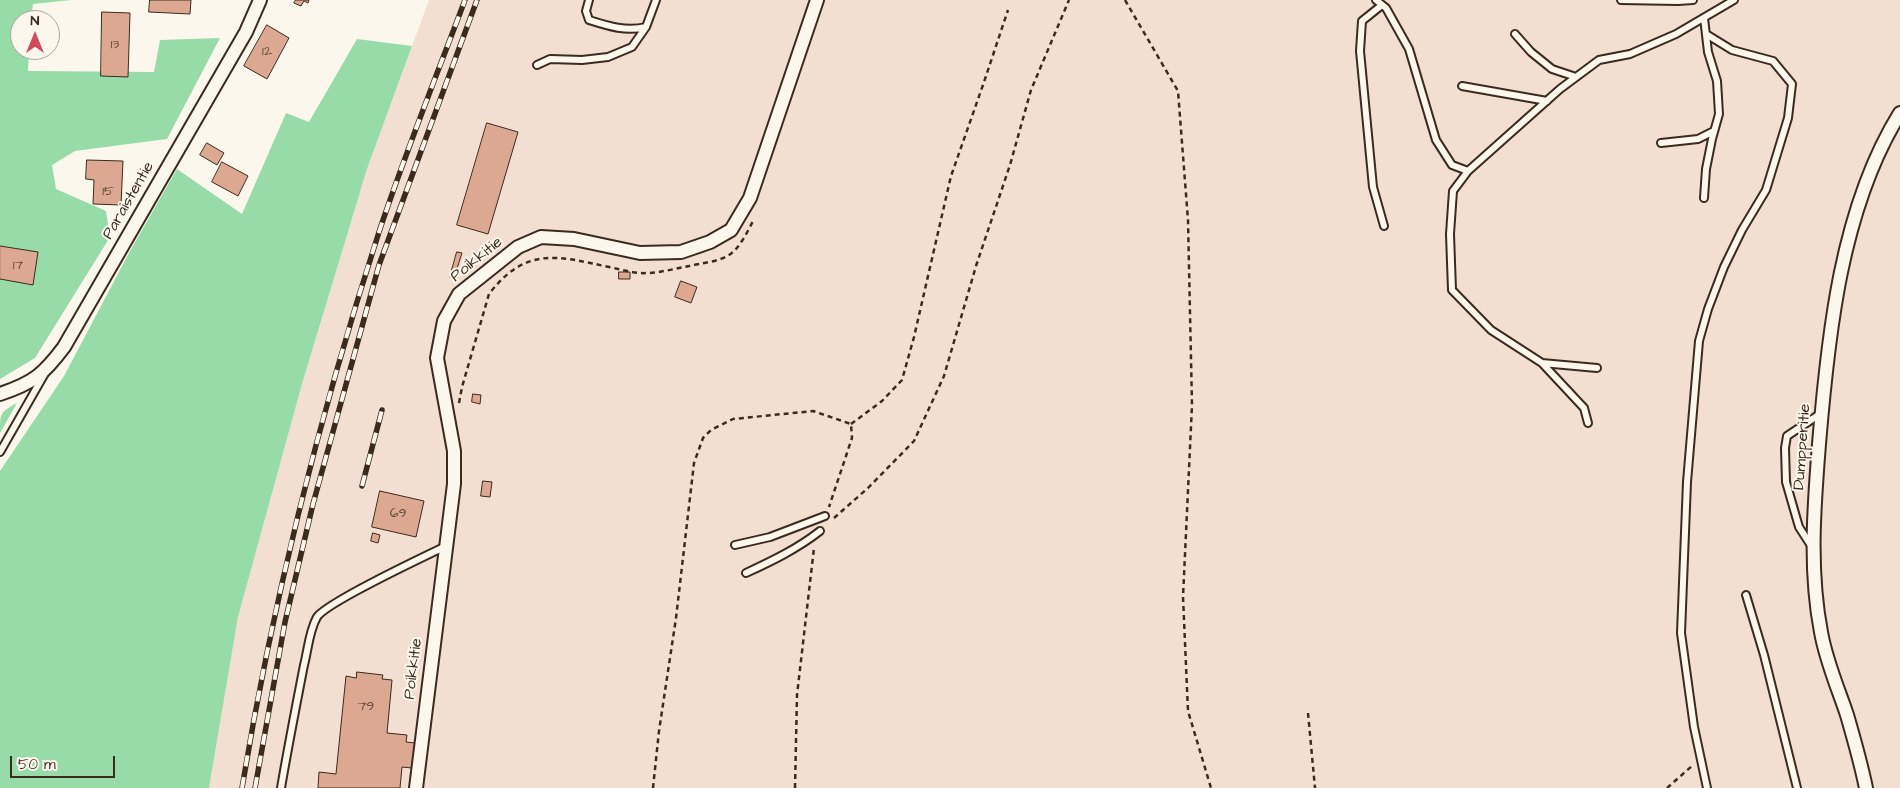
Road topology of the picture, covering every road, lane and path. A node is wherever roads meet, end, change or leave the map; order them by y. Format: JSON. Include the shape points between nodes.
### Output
{"nodes":[{"id":1,"x":260,"y":0,"type":"edge"},
{"id":2,"x":589,"y":0,"type":"edge"},
{"id":3,"x":656,"y":0,"type":"edge"},
{"id":4,"x":817,"y":0,"type":"edge"},
{"id":5,"x":1069,"y":0,"type":"edge"},
{"id":6,"x":1125,"y":0,"type":"edge"},
{"id":7,"x":1621,"y":0,"type":"edge"},
{"id":8,"x":1692,"y":0,"type":"edge"},
{"id":9,"x":1734,"y":0,"type":"edge"},
{"id":10,"x":1379,"y":2,"type":"edge"},
{"id":11,"x":1008,"y":10,"type":"dead end"},
{"id":12,"x":1704,"y":18,"type":"junction"},
{"id":13,"x":646,"y":26,"type":"junction"},
{"id":14,"x":1515,"y":34,"type":"dead end"},
{"id":15,"x":1706,"y":34,"type":"junction"},
{"id":16,"x":537,"y":65,"type":"dead end"},
{"id":17,"x":1576,"y":77,"type":"junction"},
{"id":18,"x":1462,"y":86,"type":"dead end"},
{"id":19,"x":1547,"y":101,"type":"junction"},
{"id":20,"x":1900,"y":113,"type":"edge"},
{"id":21,"x":1714,"y":131,"type":"junction"},
{"id":22,"x":1661,"y":143,"type":"dead end"},
{"id":23,"x":1468,"y":171,"type":"junction"},
{"id":24,"x":1704,"y":198,"type":"dead end"},
{"id":25,"x":758,"y":214,"type":"dead end"},
{"id":26,"x":1384,"y":226,"type":"dead end"},
{"id":27,"x":1542,"y":363,"type":"junction"},
{"id":28,"x":1597,"y":368,"type":"dead end"},
{"id":29,"x":48,"y":369,"type":"junction"},
{"id":30,"x":0,"y":394,"type":"edge"},
{"id":31,"x":458,"y":406,"type":"dead end"},
{"id":32,"x":1822,"y":413,"type":"junction"},
{"id":33,"x":1588,"y":423,"type":"dead end"},
{"id":34,"x":851,"y":424,"type":"dead end"},
{"id":35,"x":0,"y":452,"type":"edge"},
{"id":36,"x":826,"y":516,"type":"dead end"},
{"id":37,"x":820,"y":531,"type":"joint"},
{"id":38,"x":735,"y":545,"type":"dead end"},
{"id":39,"x":446,"y":546,"type":"junction"},
{"id":40,"x":1814,"y":550,"type":"junction"},
{"id":41,"x":746,"y":573,"type":"dead end"},
{"id":42,"x":1746,"y":595,"type":"dead end"},
{"id":43,"x":1308,"y":713,"type":"dead end"},
{"id":44,"x":1701,"y":758,"type":"junction"},
{"id":45,"x":281,"y":788,"type":"edge"},
{"id":46,"x":416,"y":788,"type":"edge"},
{"id":47,"x":1211,"y":788,"type":"edge"},
{"id":48,"x":1315,"y":788,"type":"edge"},
{"id":49,"x":1667,"y":788,"type":"edge"},
{"id":50,"x":1707,"y":788,"type":"edge"},
{"id":51,"x":1797,"y":788,"type":"edge"},
{"id":52,"x":1866,"y":788,"type":"edge"}],
"edges":[{"from":1,"to":29,"type":"street","name":"Paraistentie","via":[[236,49],[64,347]]},
{"from":2,"to":13,"type":"lane","via":[[586,11],[589,20],[634,30]]},
{"from":3,"to":13,"type":"lane"},
{"from":4,"to":39,"type":"street","name":"Poikkitie","via":[[750,198],[731,230],[710,242],[681,252],[640,253],[574,239],[541,237],[518,247],[459,294],[444,321],[437,358],[454,451],[454,484]]},
{"from":5,"to":37,"type":"path","via":[[1031,90],[944,376],[914,441]]},
{"from":6,"to":47,"type":"path","via":[[1178,91],[1188,220],[1192,405],[1182,597],[1188,711]]},
{"from":7,"to":8,"type":"lane"},
{"from":9,"to":12,"type":"lane"},
{"from":10,"to":23,"type":"lane","via":[[1386,8],[1409,49],[1436,140],[1452,164]]},
{"from":10,"to":26,"type":"lane","via":[[1362,21],[1360,51],[1374,187]]},
{"from":11,"to":34,"type":"path","via":[[951,176],[902,380],[882,401]]},
{"from":12,"to":15,"type":"lane"},
{"from":12,"to":17,"type":"lane","via":[[1630,54],[1599,60]]},
{"from":13,"to":16,"type":"lane","via":[[632,47],[608,57],[550,59]]},
{"from":14,"to":17,"type":"lane","via":[[1552,69]]},
{"from":15,"to":21,"type":"lane","via":[[1717,81],[1720,114]]},
{"from":15,"to":44,"type":"lane","via":[[1732,50],[1773,61],[1792,84],[1788,118],[1766,190],[1724,267],[1699,341],[1686,482],[1681,633]]},
{"from":17,"to":19,"type":"lane"},
{"from":18,"to":19,"type":"lane"},
{"from":19,"to":23,"type":"lane"},
{"from":20,"to":32,"type":"street","name":"Dumpperitie","via":[[1871,171],[1845,252],[1828,348]]},
{"from":21,"to":22,"type":"lane","via":[[1698,139]]},
{"from":21,"to":24,"type":"lane"},
{"from":23,"to":27,"type":"lane","via":[[1453,191],[1450,234],[1452,290],[1491,330]]},
{"from":25,"to":31,"type":"path","via":[[730,255],[712,261],[640,273],[564,258],[545,258],[520,265],[499,281],[489,294]]},
{"from":27,"to":28,"type":"lane"},
{"from":27,"to":33,"type":"lane","via":[[1584,408]]},
{"from":29,"to":30,"type":"street","name":"Paraistentie","via":[[23,386]]},
{"from":29,"to":35,"type":"lane"},
{"from":32,"to":40,"type":"street","name":"Dumpperitie"},
{"from":32,"to":40,"type":"lane","via":[[1787,436],[1785,448],[1788,491],[1799,528]]},
{"from":36,"to":38,"type":"lane","via":[[770,537]]},
{"from":37,"to":41,"type":"lane","via":[[780,557]]},
{"from":39,"to":45,"type":"lane","via":[[332,605],[318,616],[308,648]]},
{"from":39,"to":46,"type":"street","name":"Poikkitie"},
{"from":40,"to":52,"type":"street","name":"Dumpperitie","via":[[1815,593],[1821,633]]},
{"from":42,"to":51,"type":"lane"},
{"from":43,"to":48,"type":"path"},
{"from":44,"to":49,"type":"path"},
{"from":44,"to":50,"type":"lane"}]}
